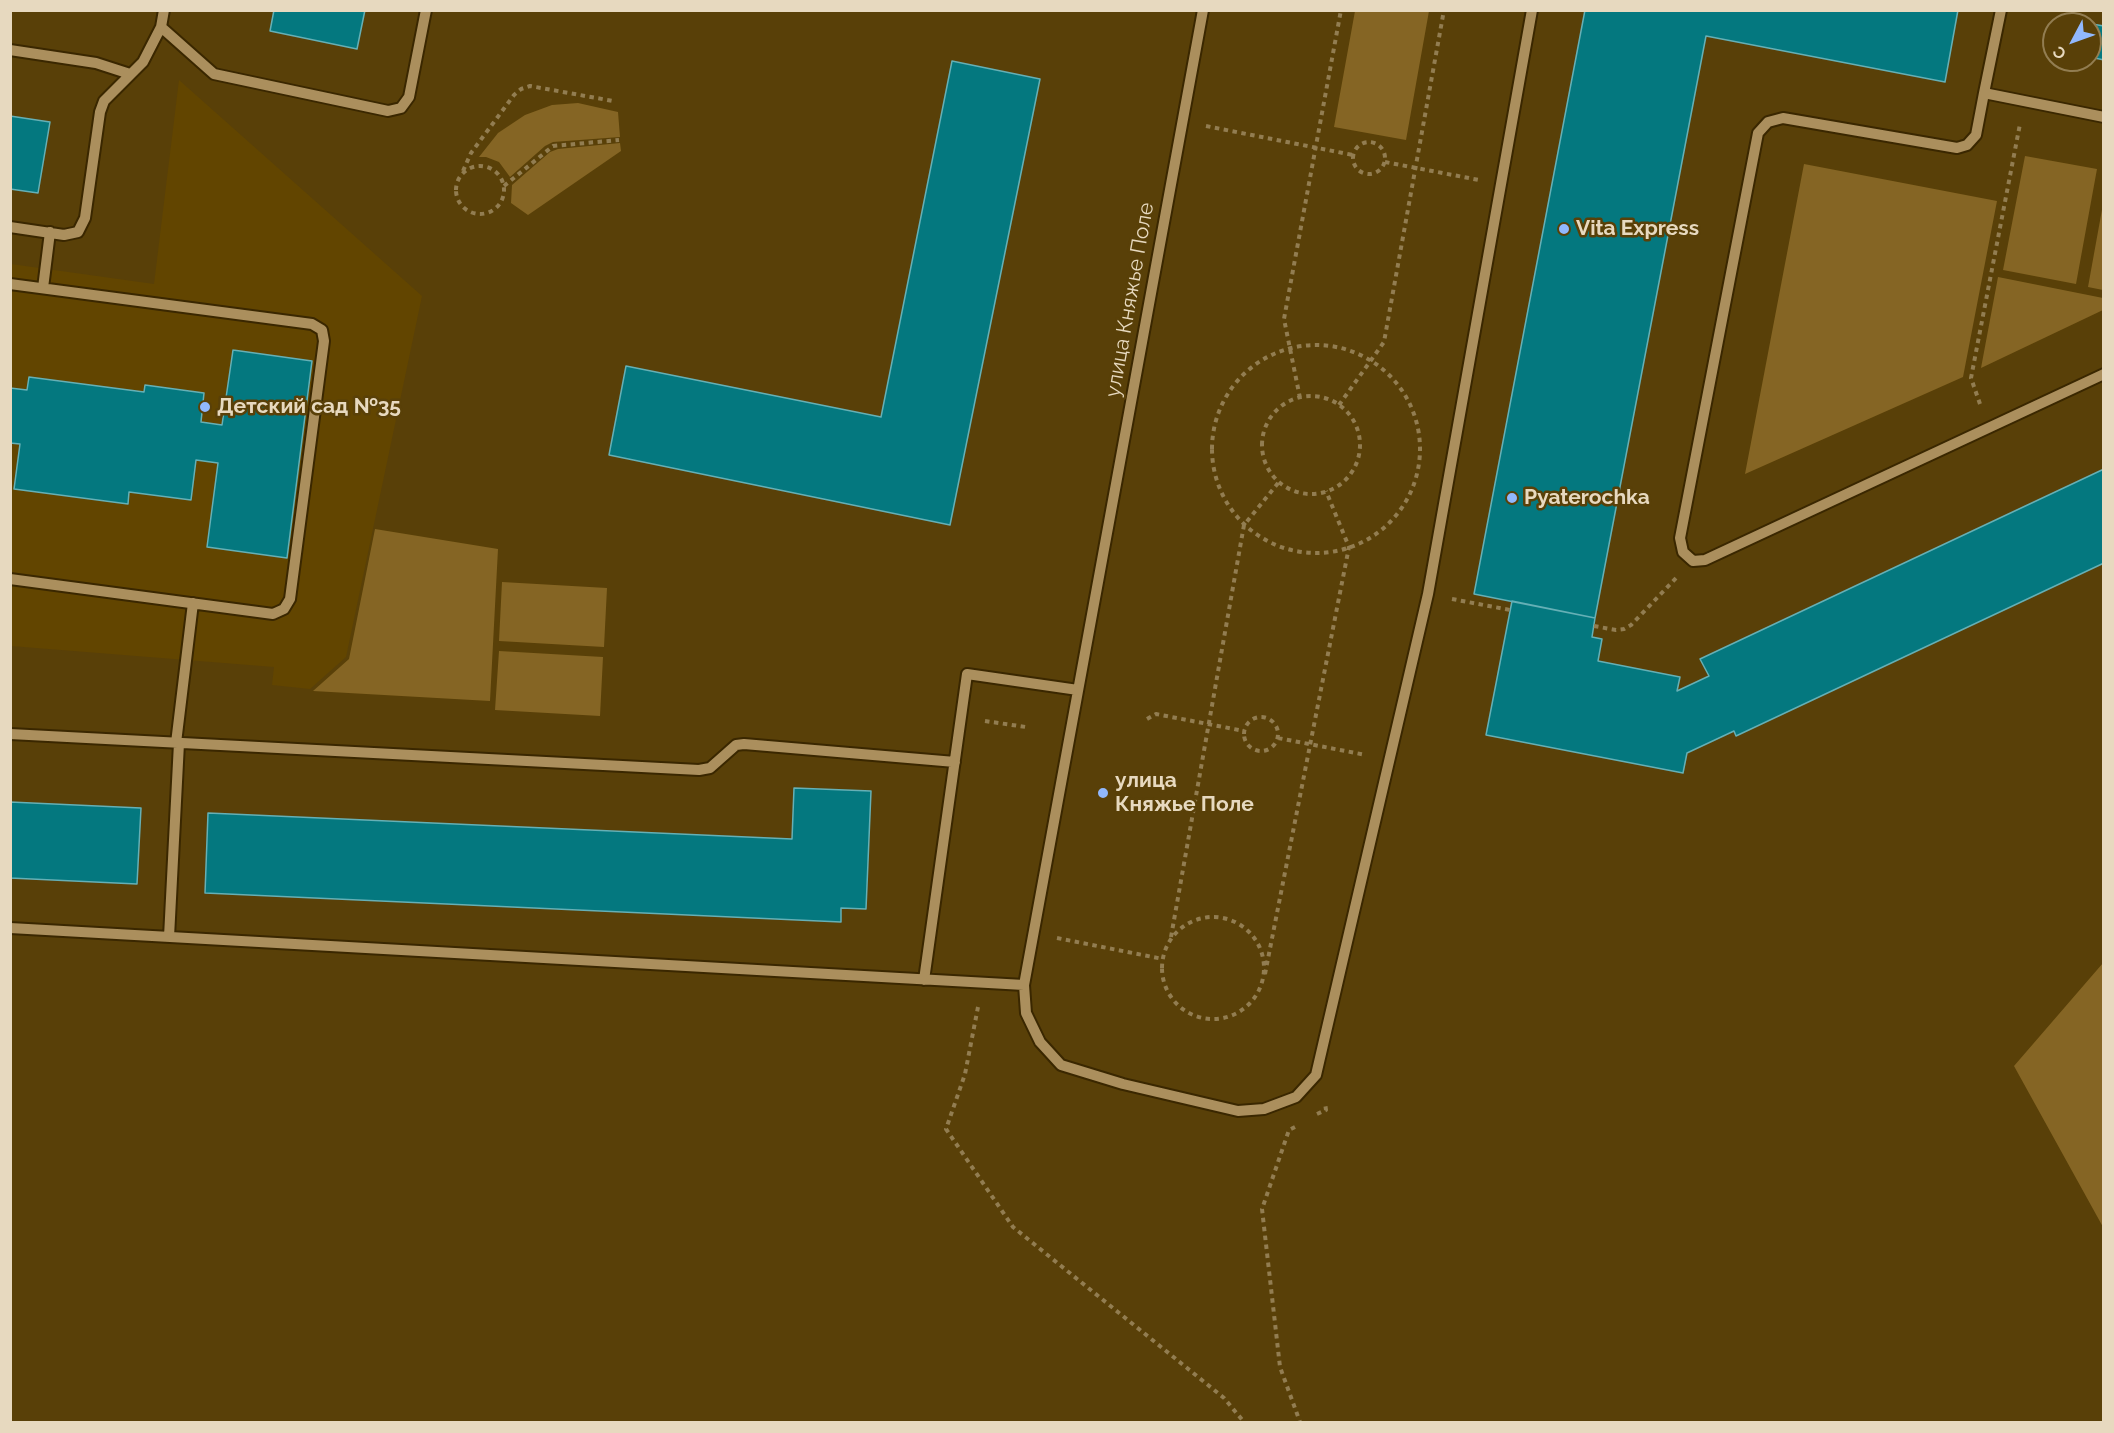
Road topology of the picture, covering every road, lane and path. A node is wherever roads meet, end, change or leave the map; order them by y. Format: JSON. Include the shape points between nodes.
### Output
{"nodes":[{"id":1,"x":164,"y":10,"type":"edge"},
{"id":2,"x":426,"y":10,"type":"edge"},
{"id":3,"x":1203,"y":10,"type":"edge"},
{"id":4,"x":1341,"y":10,"type":"edge"},
{"id":5,"x":1444,"y":10,"type":"edge"},
{"id":6,"x":1532,"y":10,"type":"edge"},
{"id":7,"x":2001,"y":10,"type":"edge"},
{"id":8,"x":161,"y":27,"type":"junction"},
{"id":9,"x":10,"y":50,"type":"edge"},
{"id":10,"x":130,"y":74,"type":"junction"},
{"id":11,"x":1984,"y":93,"type":"junction"},
{"id":12,"x":613,"y":101,"type":"dead end"},
{"id":13,"x":2024,"y":101,"type":"junction"},
{"id":14,"x":2103,"y":117,"type":"edge"},
{"id":15,"x":1182,"y":122,"type":"junction"},
{"id":16,"x":619,"y":140,"type":"dead end"},
{"id":17,"x":1316,"y":147,"type":"junction"},
{"id":18,"x":1353,"y":155,"type":"junction"},
{"id":19,"x":1385,"y":162,"type":"junction"},
{"id":20,"x":1416,"y":167,"type":"junction"},
{"id":21,"x":463,"y":171,"type":"junction"},
{"id":22,"x":1501,"y":184,"type":"junction"},
{"id":23,"x":504,"y":186,"type":"junction"},
{"id":24,"x":10,"y":227,"type":"edge"},
{"id":25,"x":50,"y":232,"type":"junction"},
{"id":26,"x":10,"y":284,"type":"edge"},
{"id":27,"x":43,"y":288,"type":"junction"},
{"id":28,"x":1291,"y":348,"type":"junction"},
{"id":29,"x":1371,"y":359,"type":"junction"},
{"id":30,"x":2103,"y":374,"type":"edge"},
{"id":31,"x":1300,"y":398,"type":"junction"},
{"id":32,"x":1339,"y":405,"type":"junction"},
{"id":33,"x":1989,"y":428,"type":"junction"},
{"id":34,"x":1280,"y":482,"type":"junction"},
{"id":35,"x":1326,"y":491,"type":"junction"},
{"id":36,"x":1244,"y":525,"type":"junction"},
{"id":37,"x":1349,"y":547,"type":"junction"},
{"id":38,"x":1693,"y":561,"type":"junction"},
{"id":39,"x":10,"y":579,"type":"edge"},
{"id":40,"x":1428,"y":594,"type":"junction"},
{"id":41,"x":193,"y":603,"type":"junction"},
{"id":42,"x":1510,"y":610,"type":"dead end"},
{"id":43,"x":1594,"y":626,"type":"dead end"},
{"id":44,"x":1078,"y":690,"type":"junction"},
{"id":45,"x":961,"y":717,"type":"junction"},
{"id":46,"x":1147,"y":719,"type":"dead end"},
{"id":47,"x":1209,"y":724,"type":"junction"},
{"id":48,"x":1026,"y":727,"type":"dead end"},
{"id":49,"x":1244,"y":731,"type":"junction"},
{"id":50,"x":10,"y":734,"type":"edge"},
{"id":51,"x":1278,"y":738,"type":"junction"},
{"id":52,"x":177,"y":742,"type":"junction"},
{"id":53,"x":1310,"y":744,"type":"junction"},
{"id":54,"x":1389,"y":760,"type":"junction"},
{"id":55,"x":955,"y":762,"type":"junction"},
{"id":56,"x":10,"y":928,"type":"edge"},
{"id":57,"x":1034,"y":933,"type":"junction"},
{"id":58,"x":169,"y":937,"type":"junction"},
{"id":59,"x":1171,"y":938,"type":"junction"},
{"id":60,"x":1163,"y":959,"type":"junction"},
{"id":61,"x":1264,"y":974,"type":"junction"},
{"id":62,"x":924,"y":980,"type":"junction"},
{"id":63,"x":982,"y":983,"type":"junction"},
{"id":64,"x":1024,"y":986,"type":"junction"},
{"id":65,"x":1319,"y":1064,"type":"junction"},
{"id":66,"x":1316,"y":1115,"type":"dead end"},
{"id":67,"x":1298,"y":1125,"type":"dead end"},
{"id":68,"x":1244,"y":1422,"type":"edge"},
{"id":69,"x":1300,"y":1422,"type":"edge"}],
"edges":[{"from":1,"to":8,"type":"street"},
{"from":2,"to":8,"type":"street","via":[[409,97],[401,108],[388,111],[214,74]]},
{"from":3,"to":15,"type":"street","name":"улица Княжье Поле"},
{"from":4,"to":17,"type":"path"},
{"from":5,"to":20,"type":"path"},
{"from":6,"to":22,"type":"street","name":"улица Княжье Поле"},
{"from":7,"to":11,"type":"street"},
{"from":8,"to":10,"type":"street","via":[[143,62]]},
{"from":9,"to":10,"type":"street","via":[[96,63]]},
{"from":10,"to":25,"type":"street","via":[[104,101],[100,112],[85,218],[78,232]]},
{"from":11,"to":13,"type":"street"},
{"from":11,"to":38,"type":"street","via":[[1976,135],[1967,145],[1957,148],[1783,118],[1768,122],[1758,134],[1680,538],[1683,552]]},
{"from":12,"to":21,"type":"path","via":[[530,86],[521,89],[471,153]]},
{"from":13,"to":14,"type":"street"},
{"from":13,"to":33,"type":"path","via":[[1971,378]]},
{"from":15,"to":17,"type":"path"},
{"from":15,"to":44,"type":"street","name":"улица Княжье Поле"},
{"from":16,"to":23,"type":"path","via":[[553,146]]},
{"from":17,"to":18,"type":"path"},
{"from":17,"to":28,"type":"path","via":[[1284,320]]},
{"from":18,"to":19,"type":"path","via":[[1353,164],[1366,175],[1382,169]]},
{"from":18,"to":19,"type":"path","via":[[1364,142],[1372,142],[1385,153]]},
{"from":19,"to":20,"type":"path"},
{"from":20,"to":22,"type":"path"},
{"from":20,"to":29,"type":"path","via":[[1384,342]]},
{"from":21,"to":23,"type":"path","via":[[484,165],[494,169]]},
{"from":21,"to":23,"type":"path","via":[[455,191],[458,202],[476,214],[487,214],[496,208],[503,199]]},
{"from":22,"to":40,"type":"street","name":"улица Княжье Поле"},
{"from":24,"to":25,"type":"street"},
{"from":25,"to":27,"type":"street"},
{"from":26,"to":27,"type":"street"},
{"from":27,"to":41,"type":"street","via":[[312,324],[322,330],[324,341],[290,599],[284,609],[273,614]]},
{"from":28,"to":29,"type":"path","via":[[1338,346]]},
{"from":28,"to":31,"type":"path"},
{"from":28,"to":36,"type":"path","via":[[1270,354],[1242,373],[1222,400],[1212,433],[1212,466],[1223,498]]},
{"from":29,"to":32,"type":"path"},
{"from":29,"to":37,"type":"path","via":[[1397,382],[1414,414],[1421,448],[1415,483],[1398,514],[1372,538]]},
{"from":30,"to":33,"type":"street"},
{"from":31,"to":32,"type":"path","via":[[1324,398]]},
{"from":31,"to":34,"type":"path","via":[[1280,407],[1263,434],[1266,465]]},
{"from":32,"to":35,"type":"path","via":[[1358,431],[1360,448],[1347,478]]},
{"from":33,"to":38,"type":"street","via":[[1705,560]]},
{"from":34,"to":35,"type":"path","via":[[1302,493]]},
{"from":34,"to":36,"type":"path"},
{"from":35,"to":37,"type":"path"},
{"from":36,"to":37,"type":"path","via":[[1272,544],[1305,554]]},
{"from":36,"to":47,"type":"path"},
{"from":37,"to":53,"type":"path"},
{"from":38,"to":43,"type":"path","via":[[1624,630]]},
{"from":39,"to":41,"type":"street"},
{"from":40,"to":42,"type":"path"},
{"from":40,"to":54,"type":"street","name":"улица Княжье Поле"},
{"from":41,"to":52,"type":"street"},
{"from":44,"to":45,"type":"street","via":[[967,674]]},
{"from":44,"to":57,"type":"street","name":"улица Княжье Поле"},
{"from":45,"to":48,"type":"path"},
{"from":45,"to":55,"type":"street"},
{"from":46,"to":47,"type":"path","via":[[1156,714]]},
{"from":47,"to":49,"type":"path"},
{"from":47,"to":59,"type":"path"},
{"from":49,"to":51,"type":"path","via":[[1255,718],[1264,718],[1272,721]]},
{"from":49,"to":51,"type":"path","via":[[1244,740],[1257,751],[1266,751]]},
{"from":50,"to":52,"type":"street"},
{"from":51,"to":53,"type":"path"},
{"from":52,"to":55,"type":"street","via":[[699,770],[710,768],[736,745],[744,744]]},
{"from":52,"to":58,"type":"street"},
{"from":53,"to":54,"type":"path"},
{"from":53,"to":61,"type":"path"},
{"from":54,"to":65,"type":"street","name":"улица Княжье Поле"},
{"from":55,"to":62,"type":"street"},
{"from":56,"to":58,"type":"street"},
{"from":57,"to":60,"type":"path"},
{"from":57,"to":64,"type":"street","name":"улица Княжье Поле"},
{"from":58,"to":62,"type":"street"},
{"from":59,"to":60,"type":"path"},
{"from":59,"to":61,"type":"path","via":[[1198,918],[1231,919],[1258,941]]},
{"from":60,"to":61,"type":"path","via":[[1161,970],[1173,1000],[1202,1018],[1219,1019],[1235,1014],[1259,991]]},
{"from":62,"to":63,"type":"street"},
{"from":63,"to":64,"type":"street"},
{"from":63,"to":68,"type":"path","via":[[965,1074],[946,1129],[1013,1227],[1224,1398]]},
{"from":64,"to":65,"type":"street","name":"улица Княжье Поле","via":[[1026,1013],[1040,1042],[1061,1065],[1123,1084],[1238,1111],[1264,1109],[1296,1097],[1316,1075]]},
{"from":65,"to":66,"type":"path","via":[[1326,1110]]},
{"from":67,"to":69,"type":"path","via":[[1289,1130],[1262,1209],[1280,1367]]}]}
